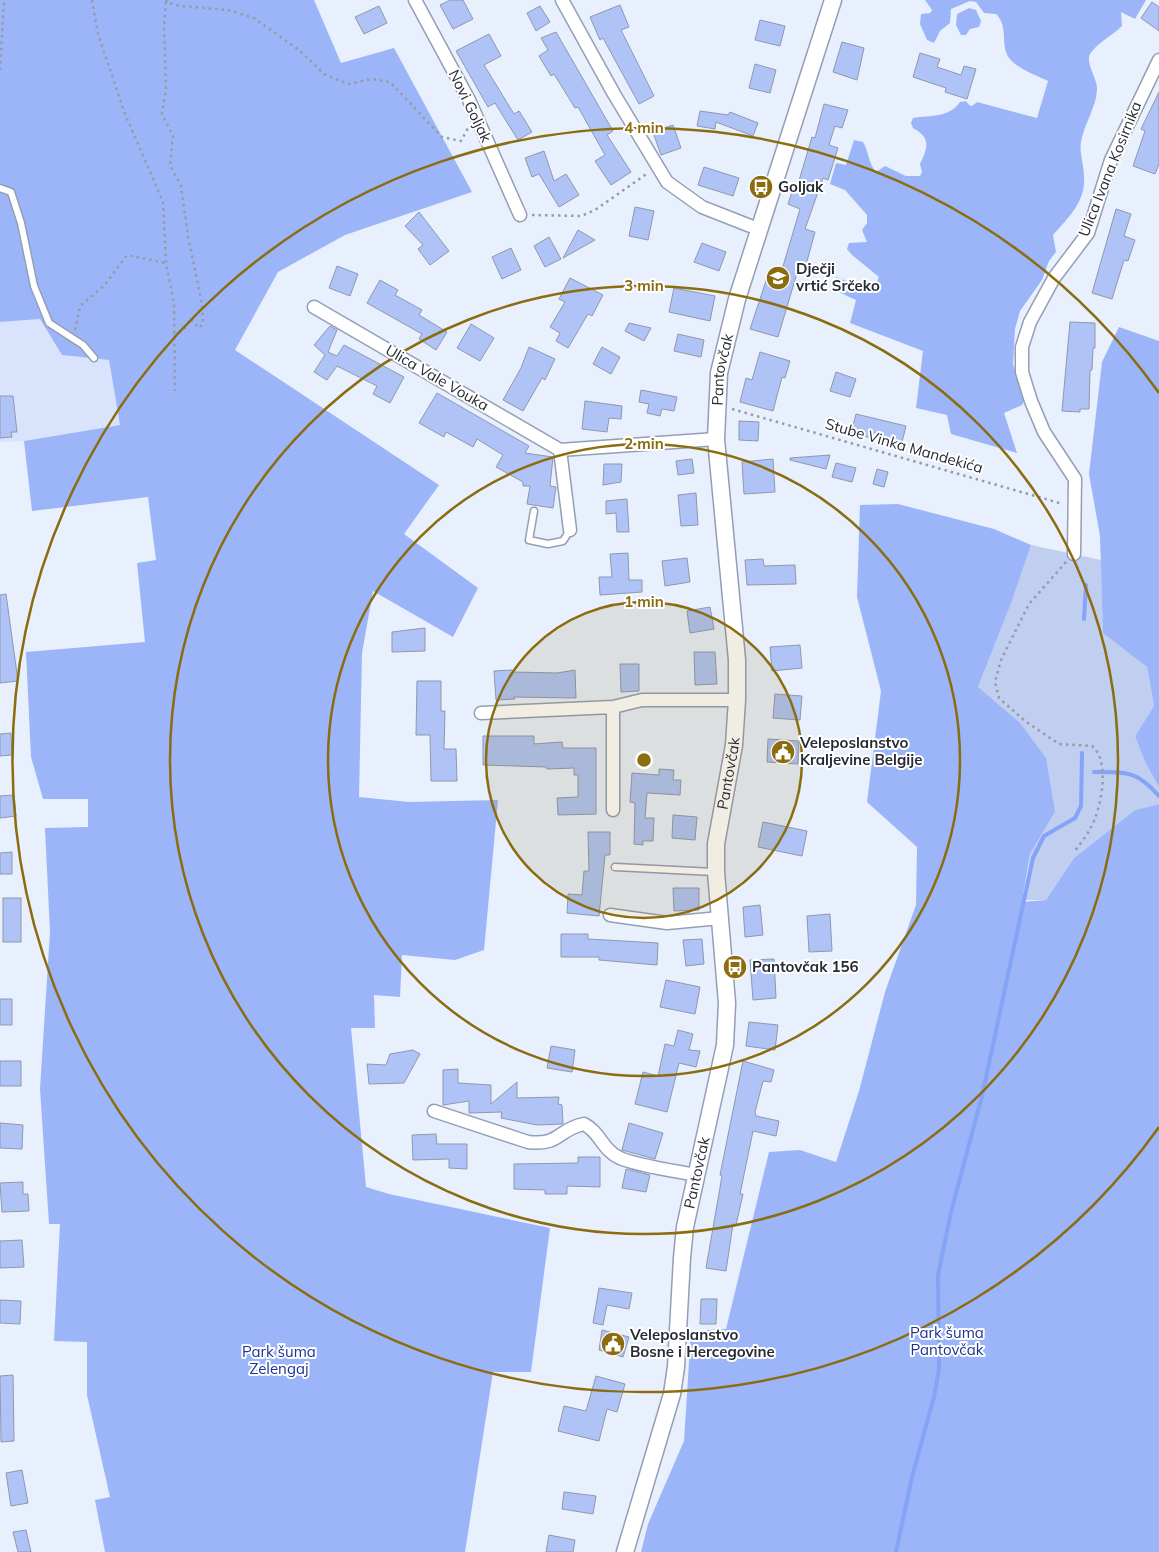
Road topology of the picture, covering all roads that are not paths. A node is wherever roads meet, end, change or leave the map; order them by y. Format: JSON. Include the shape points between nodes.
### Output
{"nodes":[{"id":1,"x":415,"y":0,"type":"edge"},
{"id":2,"x":562,"y":0,"type":"edge"},
{"id":3,"x":833,"y":0,"type":"edge"},
{"id":4,"x":1159,"y":60,"type":"edge"},
{"id":5,"x":0,"y":188,"type":"edge"},
{"id":6,"x":520,"y":214,"type":"road end"},
{"id":7,"x":758,"y":229,"type":"junction"},
{"id":8,"x":314,"y":307,"type":"dead end"},
{"id":9,"x":94,"y":358,"type":"dead end"},
{"id":10,"x":716,"y":438,"type":"junction"},
{"id":11,"x":560,"y":450,"type":"junction"},
{"id":12,"x":534,"y":510,"type":"dead end"},
{"id":13,"x":570,"y":530,"type":"joint"},
{"id":14,"x":1074,"y":554,"type":"road end"},
{"id":15,"x":737,"y":700,"type":"junction"},
{"id":16,"x":613,"y":708,"type":"junction"},
{"id":17,"x":481,"y":713,"type":"dead end"},
{"id":18,"x":613,"y":810,"type":"dead end"},
{"id":19,"x":615,"y":867,"type":"dead end"},
{"id":20,"x":716,"y":872,"type":"junction"},
{"id":21,"x":610,"y":915,"type":"dead end"},
{"id":22,"x":720,"y":918,"type":"junction"},
{"id":23,"x":434,"y":1111,"type":"dead end"},
{"id":24,"x":697,"y":1175,"type":"junction"},
{"id":25,"x":625,"y":1552,"type":"edge"}],
"edges":[{"from":1,"to":6,"type":"street","name":"Novi Goljak","via":[[475,113]]},
{"from":2,"to":7,"type":"street","via":[[667,182],[702,207]]},
{"from":3,"to":7,"type":"main road","name":"Pantovčak"},
{"from":4,"to":14,"type":"street","name":"Ulica Ivana Kosirnika","via":[[1111,160],[1088,233],[1054,278],[1030,322],[1022,347],[1022,372],[1031,401],[1044,432],[1075,479]]},
{"from":5,"to":9,"type":"lane","via":[[11,192],[34,286],[49,322],[83,345]]},
{"from":7,"to":10,"type":"main road","name":"Pantovčak","via":[[728,329],[719,373]]},
{"from":8,"to":11,"type":"street","name":"Ulica Vale Vouka"},
{"from":10,"to":11,"type":"street"},
{"from":10,"to":15,"type":"main road","name":"Pantovčak","via":[[737,660]]},
{"from":11,"to":13,"type":"street"},
{"from":12,"to":13,"type":"lane","via":[[529,540],[548,544],[563,541]]},
{"from":15,"to":16,"type":"street","via":[[642,700]]},
{"from":15,"to":20,"type":"main road","name":"Pantovčak","via":[[734,745],[716,844]]},
{"from":16,"to":17,"type":"street"},
{"from":16,"to":18,"type":"street"},
{"from":19,"to":20,"type":"lane"},
{"from":20,"to":22,"type":"main road","name":"Pantovčak"},
{"from":21,"to":22,"type":"street","via":[[667,923]]},
{"from":22,"to":24,"type":"main road","name":"Pantovčak","via":[[727,1003],[725,1045]]},
{"from":23,"to":24,"type":"street","via":[[543,1144],[555,1141],[575,1126],[584,1124],[594,1129],[607,1149],[620,1158]]},
{"from":24,"to":25,"type":"main road","name":"Pantovčak","via":[[682,1258],[672,1394]]}]}
